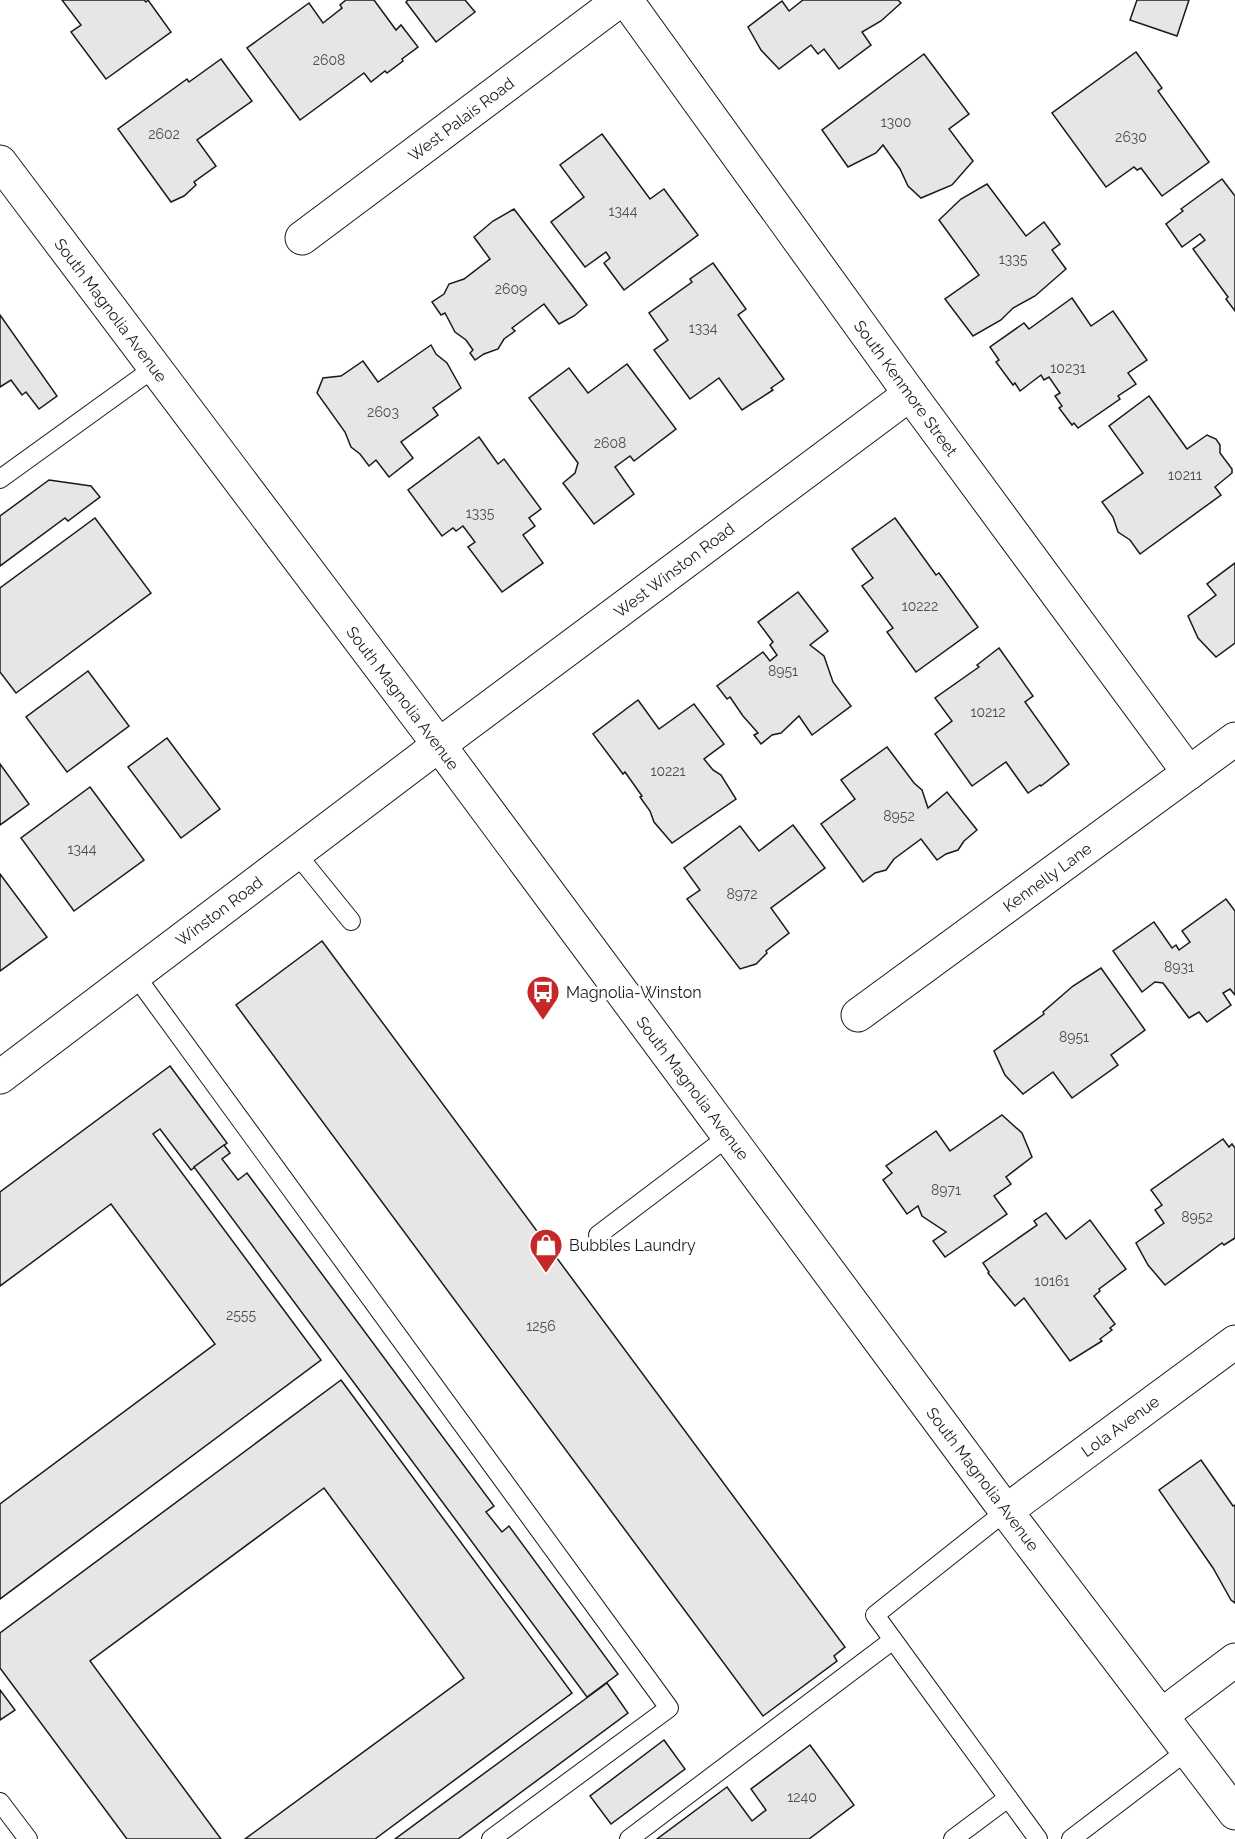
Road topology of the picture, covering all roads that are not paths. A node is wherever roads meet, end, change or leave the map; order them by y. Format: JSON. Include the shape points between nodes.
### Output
{"nodes":[{"id":1,"x":620,"y":0,"type":"edge"},
{"id":2,"x":626,"y":0,"type":"edge"},
{"id":3,"x":0,"y":162,"type":"edge"},
{"id":4,"x":302,"y":238,"type":"dead end"},
{"id":5,"x":154,"y":368,"type":"junction"},
{"id":6,"x":910,"y":394,"type":"junction"},
{"id":7,"x":0,"y":478,"type":"edge"},
{"id":8,"x":1235,"y":739,"type":"edge"},
{"id":9,"x":439,"y":745,"type":"junction"},
{"id":10,"x":1189,"y":773,"type":"junction"},
{"id":11,"x":296,"y":853,"type":"junction"},
{"id":12,"x":351,"y":921,"type":"dead end"},
{"id":13,"x":135,"y":975,"type":"junction"},
{"id":14,"x":858,"y":1015,"type":"dead end"},
{"id":15,"x":0,"y":1077,"type":"edge"},
{"id":16,"x":729,"y":1136,"type":"junction"},
{"id":17,"x":598,"y":1235,"type":"dead end"},
{"id":18,"x":1235,"y":1342,"type":"edge"},
{"id":19,"x":1006,"y":1511,"type":"junction"},
{"id":20,"x":893,"y":1640,"type":"junction"},
{"id":21,"x":1235,"y":1660,"type":"edge"},
{"id":22,"x":1162,"y":1715,"type":"junction"},
{"id":23,"x":1188,"y":1750,"type":"junction"},
{"id":24,"x":1008,"y":1798,"type":"junction"},
{"id":25,"x":0,"y":1802,"type":"edge"},
{"id":26,"x":1235,"y":1813,"type":"edge"},
{"id":27,"x":28,"y":1839,"type":"edge"},
{"id":28,"x":491,"y":1839,"type":"edge"},
{"id":29,"x":629,"y":1839,"type":"edge"},
{"id":30,"x":953,"y":1839,"type":"edge"},
{"id":31,"x":1038,"y":1839,"type":"edge"},
{"id":32,"x":1071,"y":1839,"type":"edge"}],
"edges":[{"from":1,"to":4,"type":"street","name":"West Palais Road"},
{"from":2,"to":6,"type":"street","name":"South Kenmore Street"},
{"from":3,"to":5,"type":"street","name":"South Magnolia Avenue"},
{"from":5,"to":7,"type":"lane"},
{"from":5,"to":9,"type":"street","name":"South Magnolia Avenue"},
{"from":6,"to":9,"type":"street","name":"West Winston Road"},
{"from":6,"to":10,"type":"street","name":"South Kenmore Street"},
{"from":8,"to":10,"type":"street","name":"Kennelly Lane"},
{"from":9,"to":11,"type":"street","name":"Winston Road"},
{"from":9,"to":16,"type":"street","name":"South Magnolia Avenue"},
{"from":10,"to":14,"type":"street","name":"Kennelly Lane"},
{"from":11,"to":12,"type":"lane"},
{"from":11,"to":13,"type":"street","name":"Winston Road"},
{"from":13,"to":15,"type":"street","name":"Winston Road"},
{"from":13,"to":28,"type":"lane","via":[[669,1708]]},
{"from":16,"to":17,"type":"lane"},
{"from":16,"to":19,"type":"street","name":"South Magnolia Avenue"},
{"from":18,"to":19,"type":"street","name":"Lola Avenue"},
{"from":19,"to":20,"type":"lane","via":[[874,1615]]},
{"from":19,"to":22,"type":"street","name":"South Magnolia Avenue"},
{"from":20,"to":24,"type":"lane"},
{"from":20,"to":29,"type":"lane"},
{"from":21,"to":22,"type":"street"},
{"from":22,"to":23,"type":"street","name":"South Magnolia Avenue"},
{"from":23,"to":26,"type":"street","name":"South Magnolia Avenue"},
{"from":23,"to":32,"type":"lane"},
{"from":24,"to":30,"type":"lane"},
{"from":24,"to":31,"type":"lane"},
{"from":25,"to":27,"type":"lane"}]}
